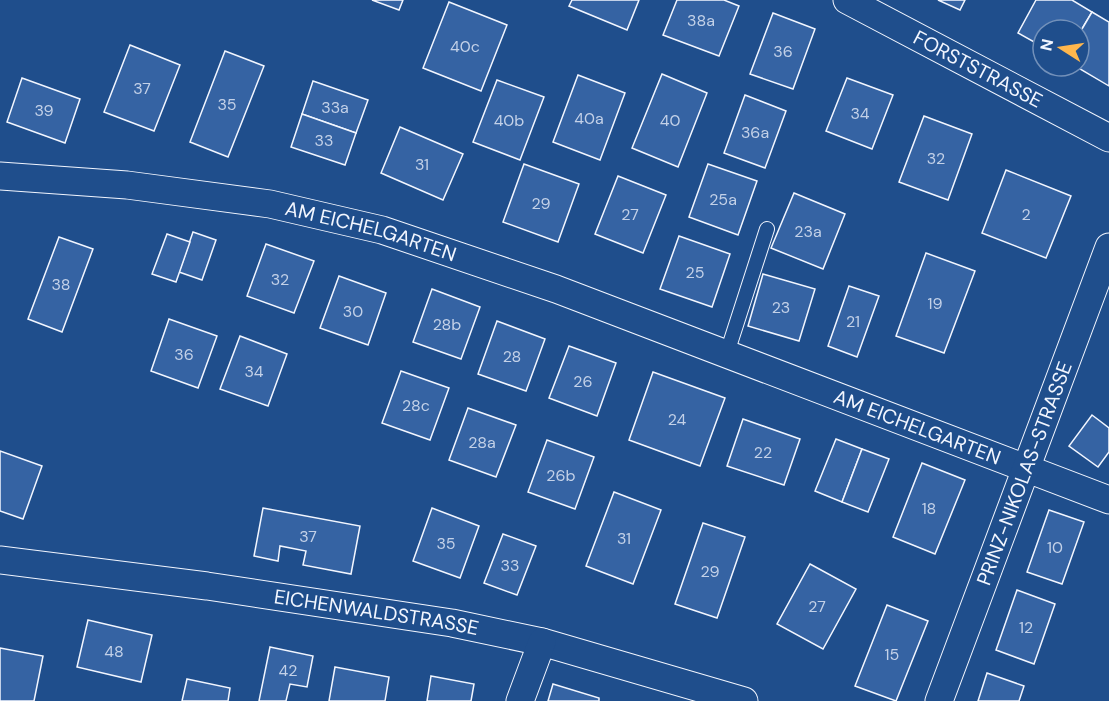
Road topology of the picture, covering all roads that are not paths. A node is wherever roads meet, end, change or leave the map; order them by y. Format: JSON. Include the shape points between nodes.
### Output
{"nodes":[{"id":1,"x":847,"y":0,"type":"edge"},
{"id":2,"x":1109,"y":138,"type":"edge"},
{"id":3,"x":0,"y":176,"type":"edge"},
{"id":4,"x":767,"y":229,"type":"dead end"},
{"id":5,"x":1109,"y":247,"type":"edge"},
{"id":6,"x":727,"y":353,"type":"junction"},
{"id":7,"x":1028,"y":467,"type":"junction"},
{"id":8,"x":1109,"y":500,"type":"edge"},
{"id":9,"x":0,"y":561,"type":"edge"},
{"id":10,"x":542,"y":642,"type":"junction"},
{"id":11,"x":520,"y":701,"type":"edge"},
{"id":12,"x":744,"y":701,"type":"edge"},
{"id":13,"x":939,"y":701,"type":"edge"}],
"edges":[{"from":1,"to":2,"type":"street","name":"FORSTSTRASSE"},
{"from":3,"to":6,"type":"street","name":"AM EICHELGARTEN","via":[[127,185],[270,204],[382,230]]},
{"from":4,"to":6,"type":"lane"},
{"from":5,"to":7,"type":"street","name":"PRINZ-NIKOLAS-STRASSE"},
{"from":6,"to":7,"type":"street","name":"AM EICHELGARTEN"},
{"from":7,"to":8,"type":"street","name":"AM EICHELGARTEN"},
{"from":7,"to":13,"type":"street","name":"PRINZ-NIKOLAS-STRASSE"},
{"from":9,"to":10,"type":"street","name":"EICHENWALDSTRASSE","via":[[207,586],[452,623]]},
{"from":10,"to":11,"type":"street"},
{"from":10,"to":12,"type":"street","name":"EICHENWALDSTRASSE"}]}
